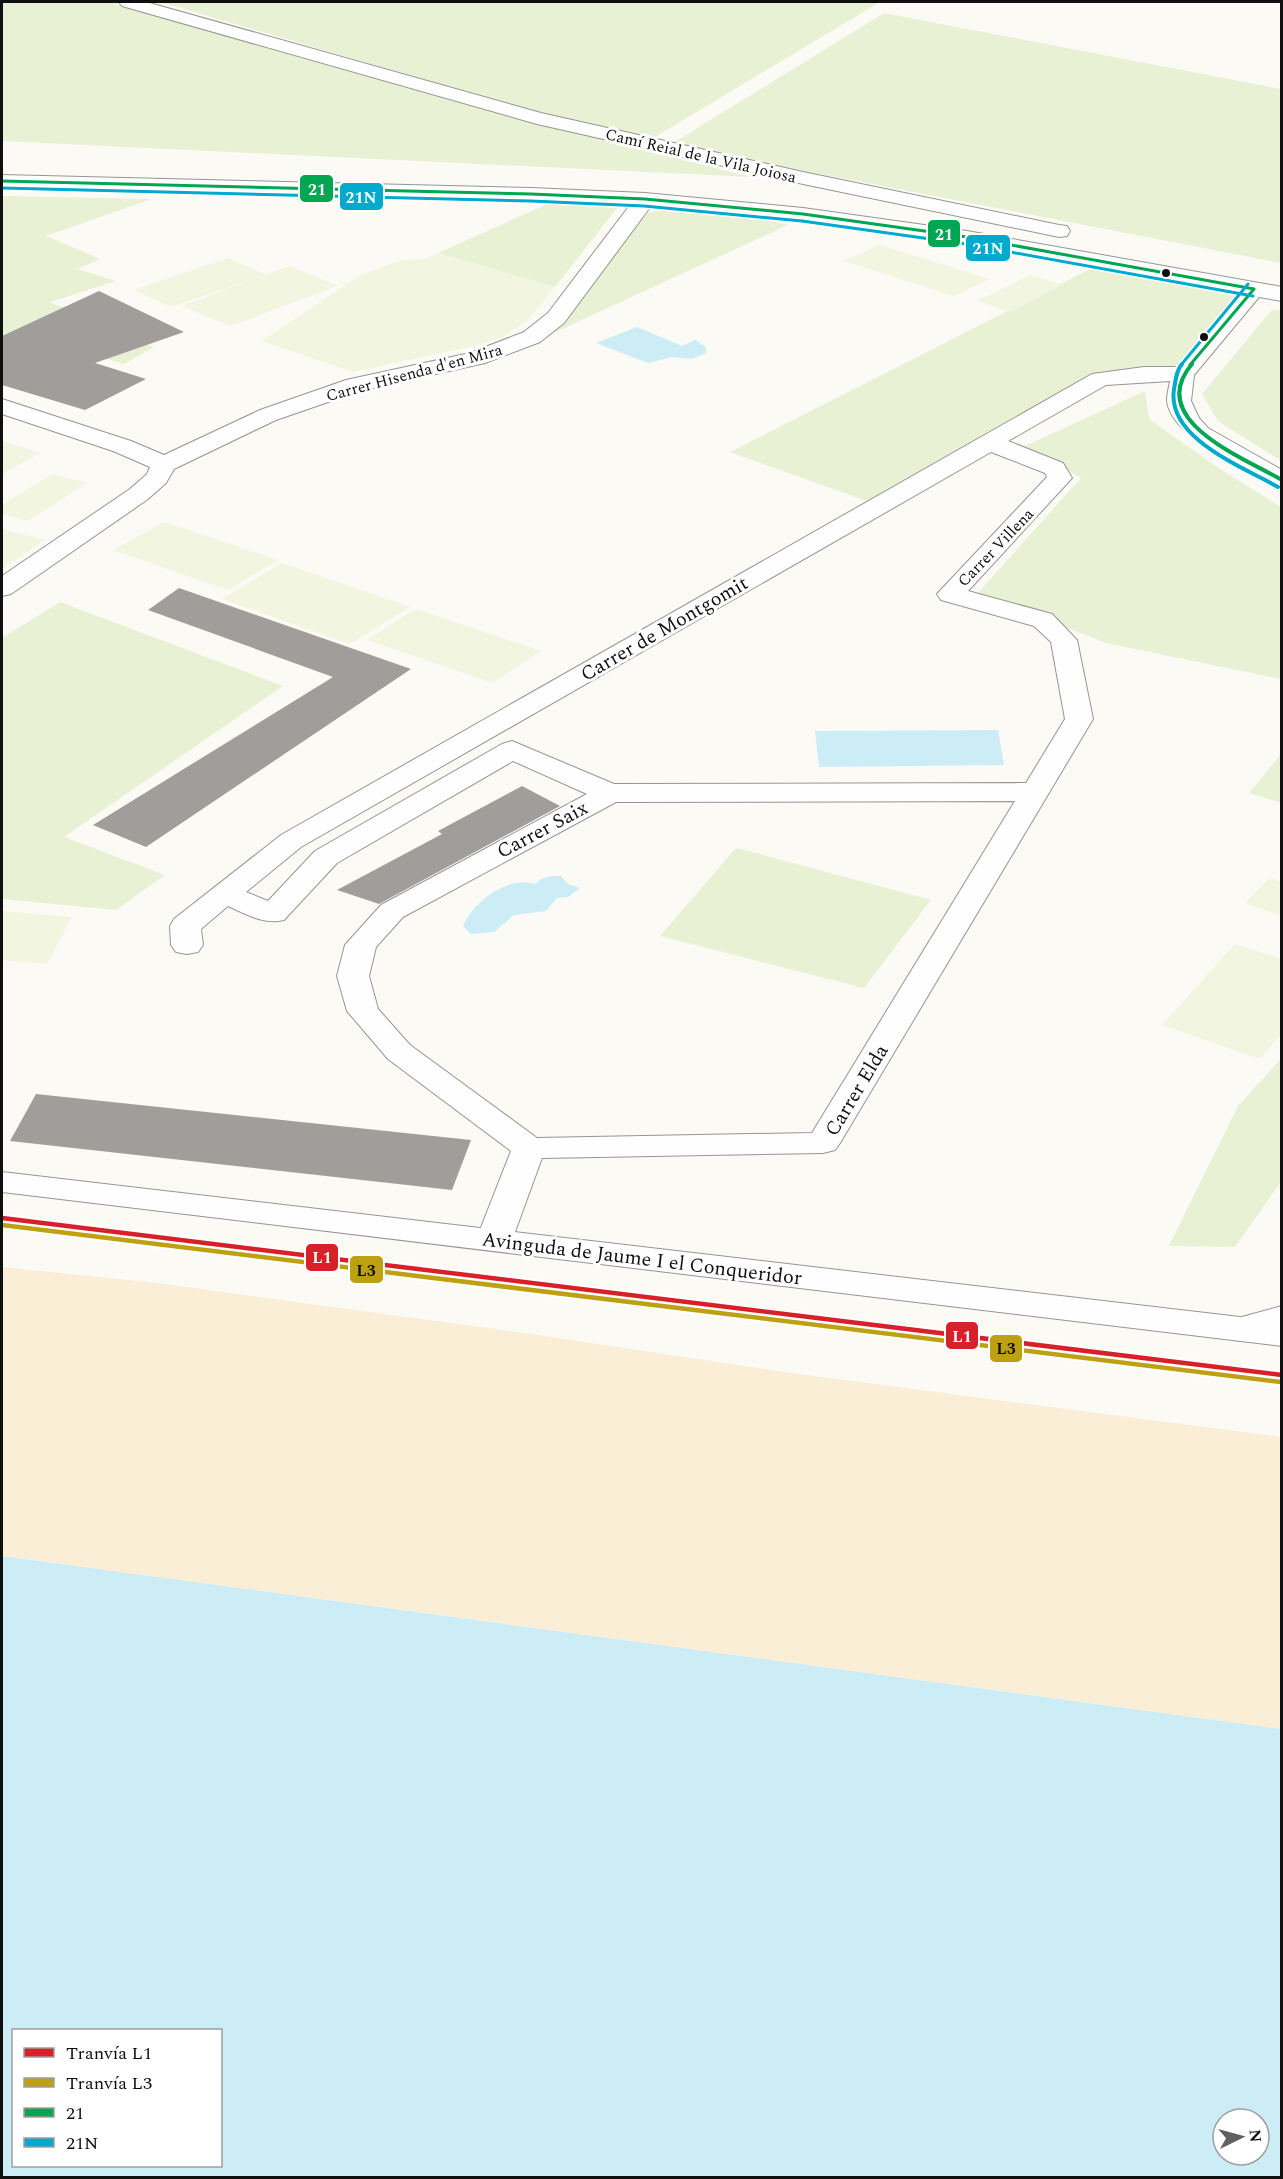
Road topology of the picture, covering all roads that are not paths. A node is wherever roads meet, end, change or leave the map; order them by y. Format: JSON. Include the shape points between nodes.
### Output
{"nodes":[{"id":1,"x":128,"y":2,"type":"edge"},
{"id":2,"x":2,"y":181,"type":"edge"},
{"id":3,"x":645,"y":199,"type":"junction"},
{"id":4,"x":1083,"y":236,"type":"dead end"},
{"id":5,"x":1165,"y":253,"type":"dead end"},
{"id":6,"x":1281,"y":277,"type":"edge"},
{"id":7,"x":1254,"y":289,"type":"junction"},
{"id":8,"x":1281,"y":294,"type":"edge"},
{"id":9,"x":1183,"y":374,"type":"junction"},
{"id":10,"x":2,"y":406,"type":"edge"},
{"id":11,"x":988,"y":442,"type":"junction"},
{"id":12,"x":164,"y":464,"type":"junction"},
{"id":13,"x":1281,"y":480,"type":"edge"},
{"id":14,"x":2,"y":588,"type":"edge"},
{"id":15,"x":1035,"y":792,"type":"junction"},
{"id":16,"x":610,"y":793,"type":"junction"},
{"id":17,"x":225,"y":894,"type":"junction"},
{"id":18,"x":187,"y":945,"type":"dead end"},
{"id":19,"x":529,"y":1148,"type":"junction"},
{"id":20,"x":2,"y":1182,"type":"edge"},
{"id":21,"x":494,"y":1240,"type":"junction"},
{"id":22,"x":1281,"y":1317,"type":"edge"},
{"id":23,"x":1240,"y":1329,"type":"junction"},
{"id":24,"x":1281,"y":1334,"type":"edge"}],
"edges":[{"from":1,"to":4,"type":"street","name":"Camí Reial de la Vila Joiosa","via":[[537,118]]},
{"from":2,"to":3,"type":"street"},
{"from":3,"to":7,"type":"street","via":[[803,214],[967,237]]},
{"from":3,"to":12,"type":"street","name":"Carrer Hisenda d'en Mira","via":[[556,318],[532,338],[477,358],[354,385],[268,415]]},
{"from":5,"to":6,"type":"street"},
{"from":7,"to":8,"type":"street"},
{"from":7,"to":9,"type":"street"},
{"from":9,"to":11,"type":"street","name":"Carrer de Montgomit","via":[[1100,379]]},
{"from":9,"to":13,"type":"street","via":[[1179,401],[1188,421],[1200,433]]},
{"from":10,"to":12,"type":"street"},
{"from":11,"to":15,"type":"street","name":"Carrer Villena","via":[[1054,468],[1060,478],[950,594],[1043,620],[1064,640],[1079,719]]},
{"from":11,"to":17,"type":"street","name":"Carrer de Montgomit","via":[[291,841]]},
{"from":12,"to":14,"type":"street","via":[[158,478],[139,494]]},
{"from":15,"to":16,"type":"street","name":"Carrer Saix"},
{"from":15,"to":19,"type":"street","name":"Carrer Elda","via":[[824,1143]]},
{"from":16,"to":17,"type":"street","via":[[512,750],[326,857],[273,914]]},
{"from":16,"to":19,"type":"street","name":"Carrer Saix","via":[[392,911],[361,945],[353,976],[363,1011],[399,1052]]},
{"from":17,"to":18,"type":"street","name":"Carrer de Montgomit","via":[[185,926]]},
{"from":19,"to":21,"type":"street"},
{"from":20,"to":21,"type":"street","name":"Avinguda de Jaume I el Conqueridor"},
{"from":21,"to":23,"type":"street","name":"Avinguda de Jaume I el Conqueridor"},
{"from":22,"to":23,"type":"street"},
{"from":23,"to":24,"type":"street","name":"Avinguda de Jaume I el Conqueridor"}]}
